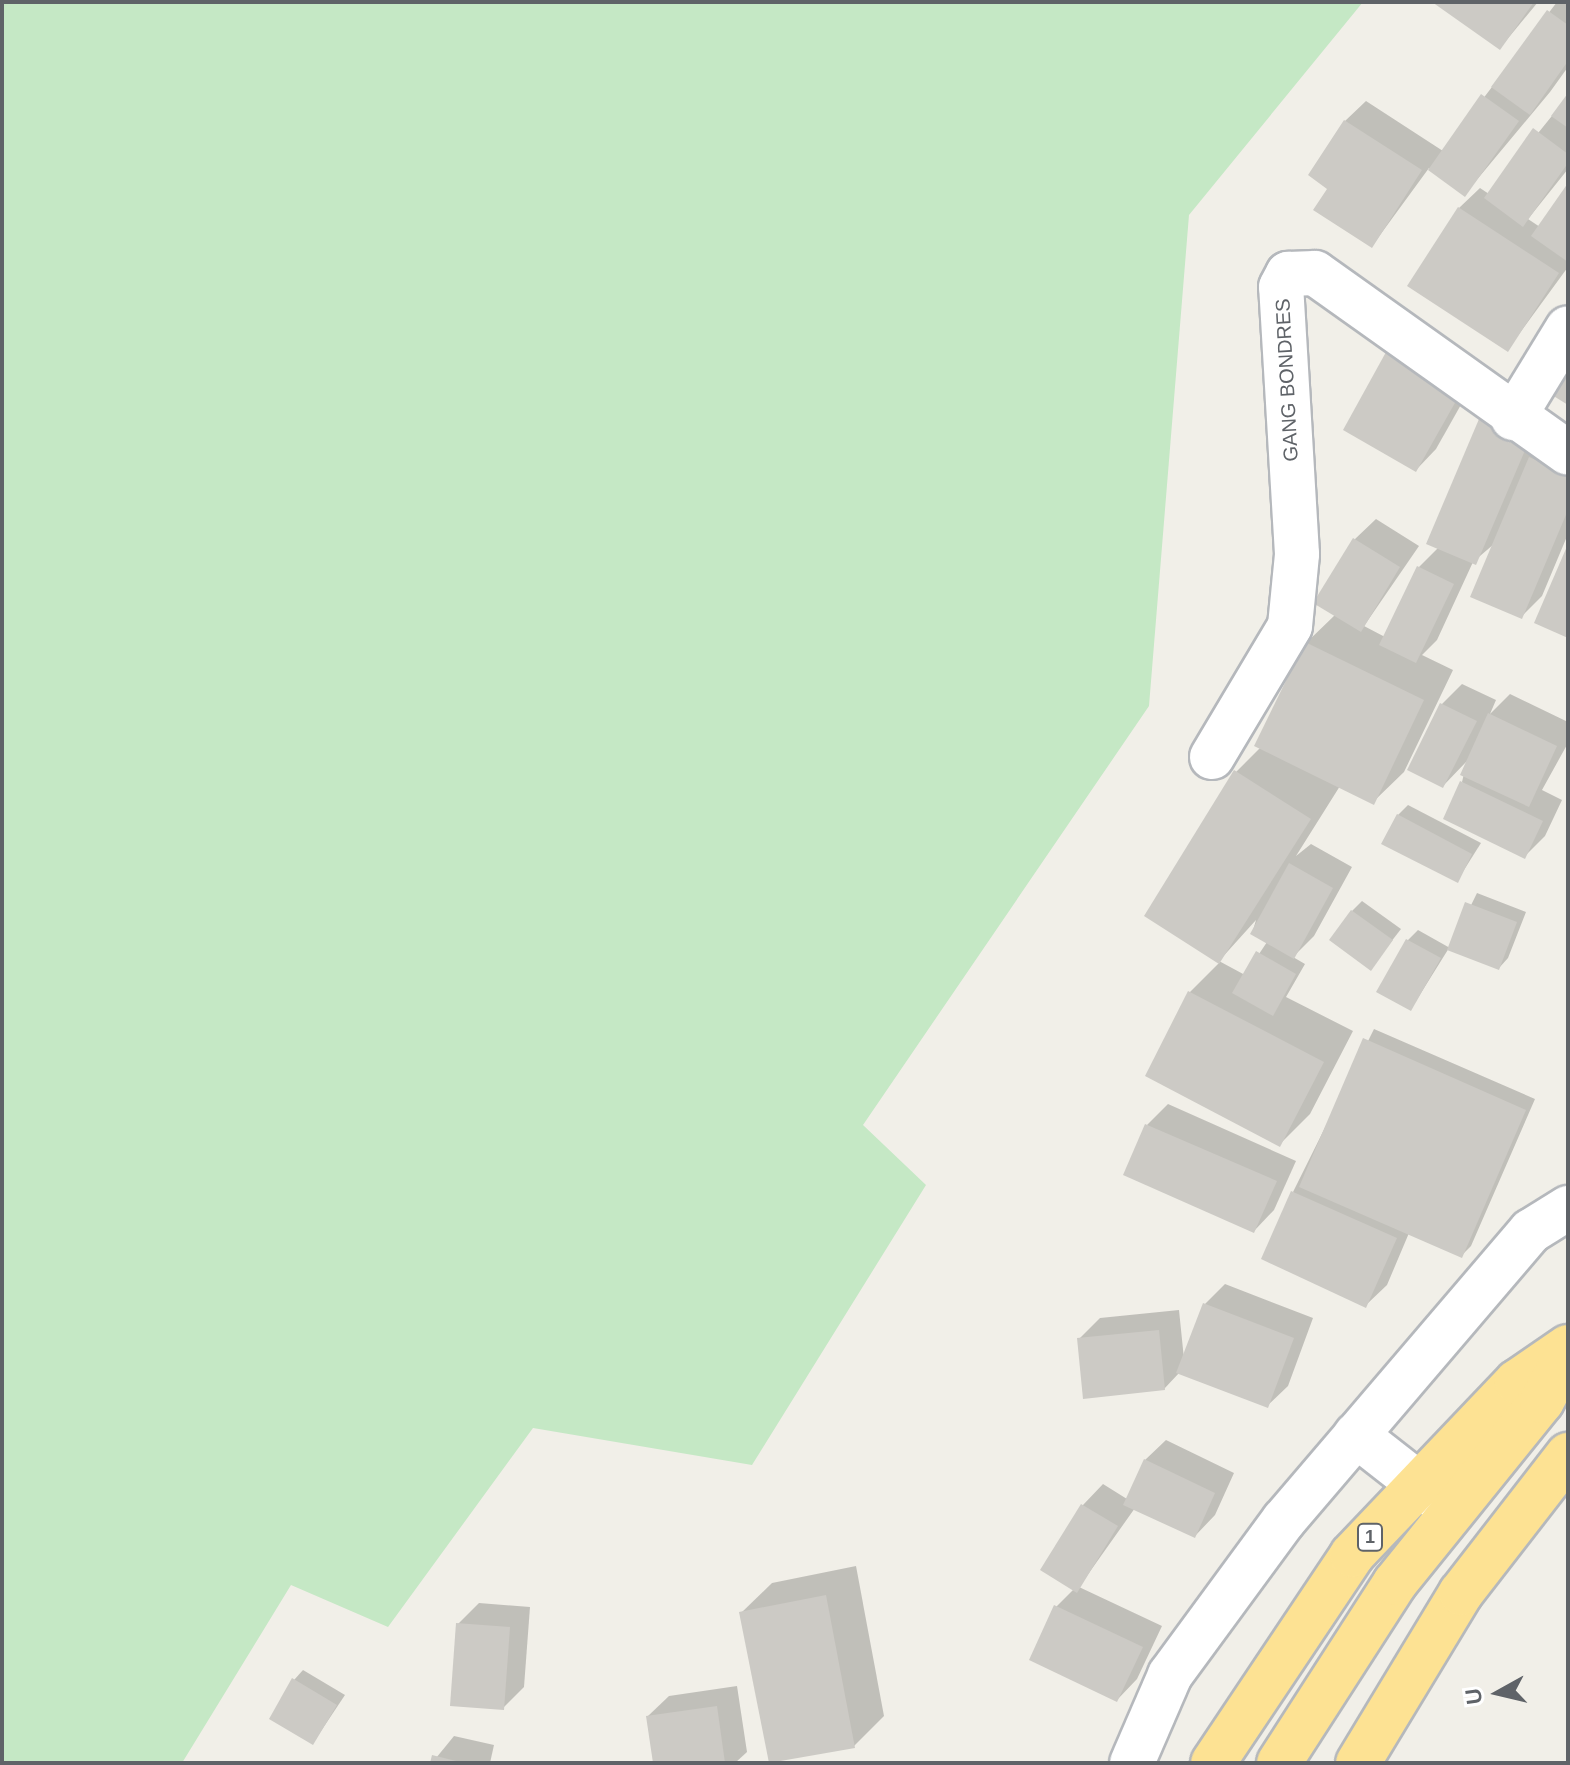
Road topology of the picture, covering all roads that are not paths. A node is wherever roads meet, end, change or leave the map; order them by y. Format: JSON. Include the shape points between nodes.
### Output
{"nodes":[{"id":1,"x":1568,"y":328,"type":"edge"},
{"id":2,"x":1513,"y":418,"type":"junction"},
{"id":3,"x":1568,"y":453,"type":"edge"},
{"id":4,"x":1212,"y":757,"type":"dead end"},
{"id":5,"x":1568,"y":1208,"type":"edge"},
{"id":6,"x":1568,"y":1350,"type":"edge"},
{"id":7,"x":1356,"y":1435,"type":"junction"},
{"id":8,"x":1568,"y":1455,"type":"edge"},
{"id":9,"x":1417,"y":1488,"type":"junction"},
{"id":10,"x":1454,"y":1511,"type":"junction"},
{"id":11,"x":1132,"y":1763,"type":"edge"},
{"id":12,"x":1213,"y":1763,"type":"edge"},
{"id":13,"x":1279,"y":1763,"type":"edge"},
{"id":14,"x":1358,"y":1763,"type":"edge"}],
"edges":[{"from":1,"to":2,"type":"street"},
{"from":2,"to":3,"type":"street","name":"GANG BONDRES"},
{"from":2,"to":4,"type":"street","name":"GANG BONDRES","via":[[1315,273],[1288,274],[1281,287],[1297,554],[1290,626]]},
{"from":5,"to":7,"type":"street","via":[[1531,1231]]},
{"from":6,"to":9,"type":"highway","number":"1","via":[[1517,1382]]},
{"from":6,"to":10,"type":"highway","number":"1","via":[[1542,1401]]},
{"from":7,"to":9,"type":"street"},
{"from":7,"to":11,"type":"street","via":[[1170,1675]]},
{"from":8,"to":14,"type":"highway","via":[[1461,1593]]},
{"from":9,"to":10,"type":"street"},
{"from":9,"to":12,"type":"highway","number":"1","via":[[1352,1555]]},
{"from":10,"to":13,"type":"highway","number":"1","via":[[1395,1583]]}]}
